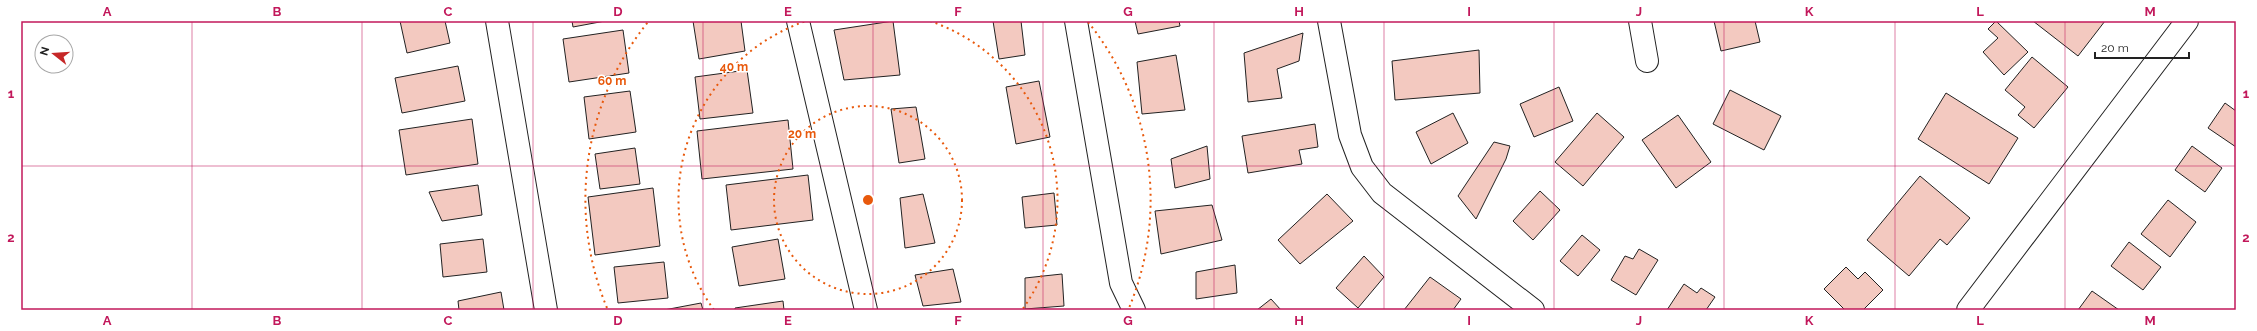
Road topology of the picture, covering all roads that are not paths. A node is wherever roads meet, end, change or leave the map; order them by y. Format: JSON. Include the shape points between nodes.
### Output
{"nodes":[{"id":1,"x":497,"y":21,"type":"edge"},
{"id":2,"x":798,"y":21,"type":"edge"},
{"id":3,"x":1076,"y":21,"type":"edge"},
{"id":4,"x":1329,"y":21,"type":"edge"},
{"id":5,"x":1640,"y":21,"type":"edge"},
{"id":6,"x":2187,"y":21,"type":"edge"},
{"id":7,"x":1647,"y":61,"type":"dead end"},
{"id":8,"x":546,"y":310,"type":"edge"},
{"id":9,"x":866,"y":310,"type":"edge"},
{"id":10,"x":1134,"y":310,"type":"edge"},
{"id":11,"x":1534,"y":310,"type":"edge"},
{"id":12,"x":1968,"y":310,"type":"edge"}],
"edges":[{"from":1,"to":8,"type":"street"},
{"from":2,"to":9,"type":"street"},
{"from":3,"to":10,"type":"street","via":[[1121,283]]},
{"from":4,"to":11,"type":"street","via":[[1350,135],[1362,167],[1382,193]]},
{"from":5,"to":7,"type":"street"},
{"from":6,"to":12,"type":"street"}]}
